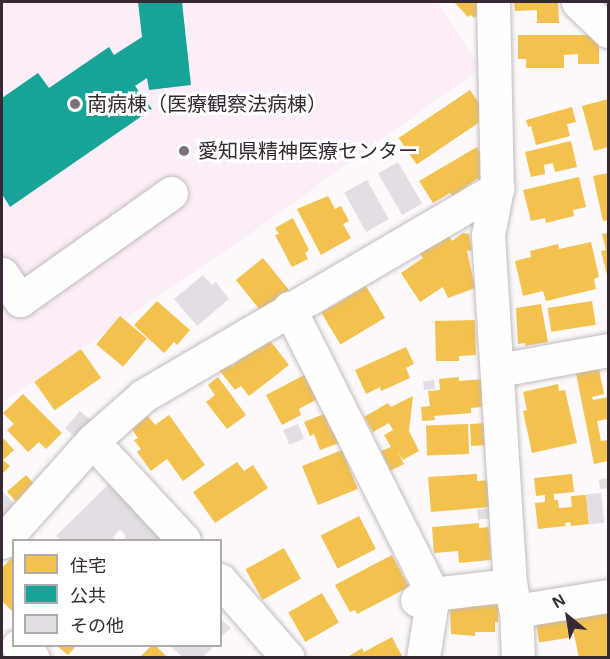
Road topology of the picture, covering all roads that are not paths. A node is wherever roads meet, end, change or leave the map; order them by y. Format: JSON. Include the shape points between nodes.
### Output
{"nodes":[{"id":1,"x":493,"y":2,"type":"edge"},
{"id":2,"x":578,"y":2,"type":"edge"},
{"id":3,"x":609,"y":31,"type":"edge"},
{"id":4,"x":497,"y":188,"type":"junction"},
{"id":5,"x":171,"y":193,"type":"dead end"},
{"id":6,"x":2,"y":274,"type":"edge"},
{"id":7,"x":289,"y":308,"type":"junction"},
{"id":8,"x":609,"y":350,"type":"edge"},
{"id":9,"x":499,"y":370,"type":"junction"},
{"id":10,"x":92,"y":441,"type":"junction"},
{"id":11,"x":183,"y":539,"type":"edge"},
{"id":12,"x":2,"y":542,"type":"edge"},
{"id":13,"x":222,"y":582,"type":"edge"},
{"id":14,"x":609,"y":596,"type":"edge"},
{"id":15,"x":425,"y":597,"type":"junction"},
{"id":16,"x":513,"y":598,"type":"junction"},
{"id":17,"x":20,"y":647,"type":"edge"},
{"id":18,"x":33,"y":657,"type":"edge"},
{"id":19,"x":288,"y":657,"type":"edge"},
{"id":20,"x":423,"y":657,"type":"edge"},
{"id":21,"x":518,"y":657,"type":"edge"}],
"edges":[{"from":1,"to":4,"type":"street"},
{"from":2,"to":3,"type":"street"},
{"from":4,"to":7,"type":"street"},
{"from":4,"to":9,"type":"street","via":[[488,235]]},
{"from":5,"to":6,"type":"street","via":[[20,300]]},
{"from":7,"to":10,"type":"street","via":[[143,396]]},
{"from":7,"to":15,"type":"street"},
{"from":8,"to":9,"type":"street"},
{"from":9,"to":16,"type":"street"},
{"from":10,"to":11,"type":"street"},
{"from":10,"to":12,"type":"street"},
{"from":13,"to":19,"type":"street"},
{"from":14,"to":16,"type":"street"},
{"from":15,"to":16,"type":"street"},
{"from":15,"to":20,"type":"street"},
{"from":16,"to":21,"type":"street"},
{"from":17,"to":18,"type":"street"}]}
